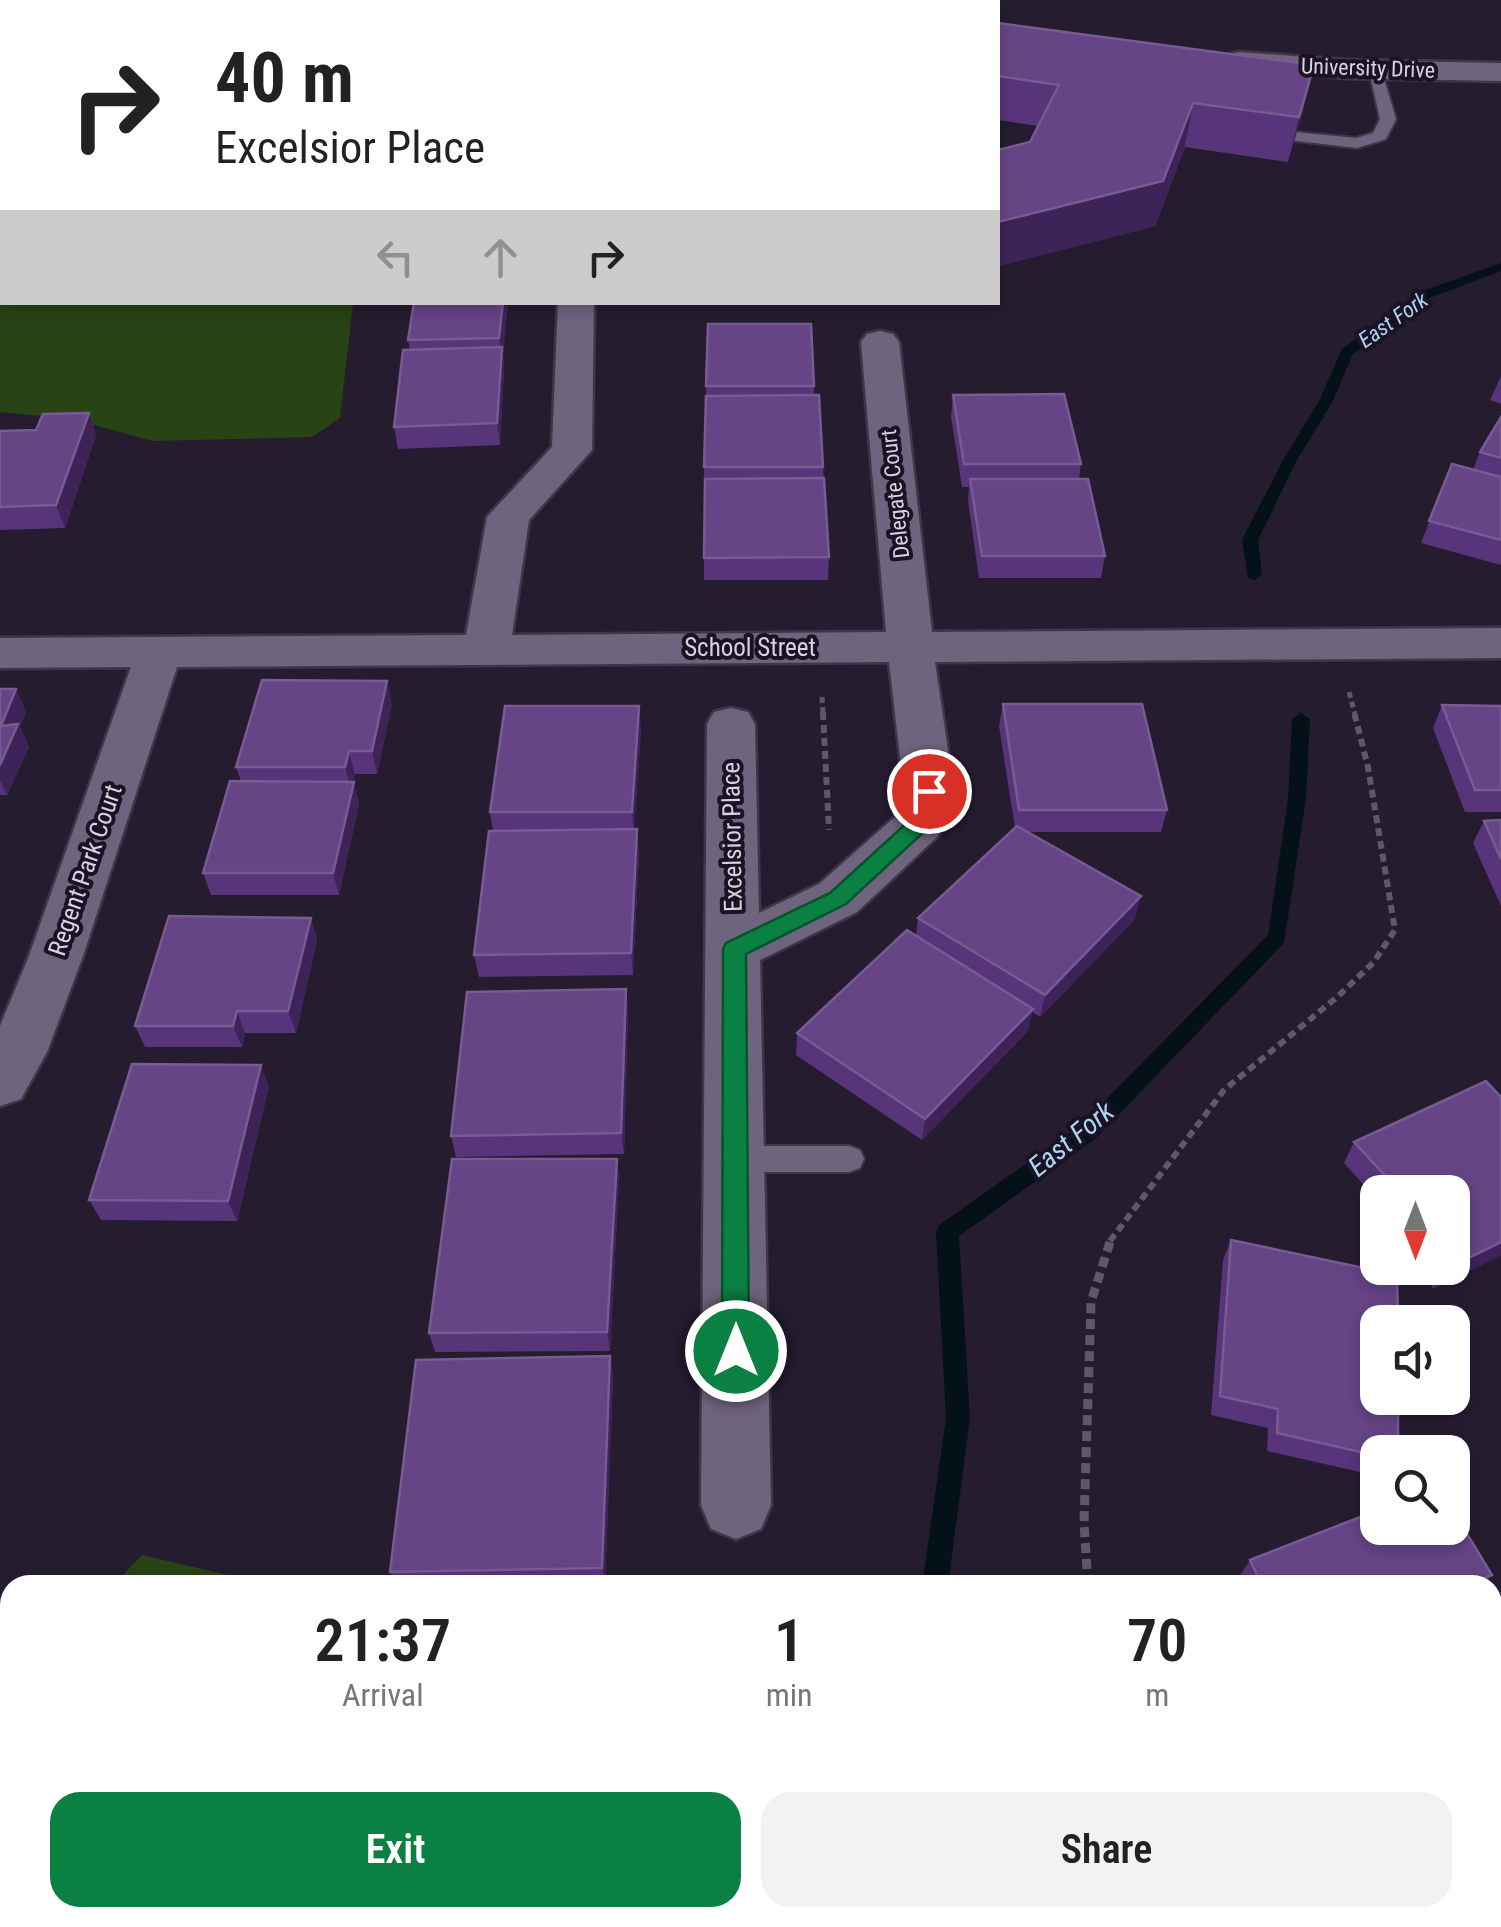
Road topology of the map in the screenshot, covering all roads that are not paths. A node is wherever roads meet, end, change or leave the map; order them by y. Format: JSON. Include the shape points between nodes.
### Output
{"nodes":[{"id":1,"x":1218,"y":59,"type":"edge"},
{"id":2,"x":1373,"y":70,"type":"junction"},
{"id":3,"x":1501,"y":72,"type":"edge"},
{"id":4,"x":1295,"y":137,"type":"edge"},
{"id":5,"x":576,"y":305,"type":"edge"},
{"id":6,"x":880,"y":342,"type":"dead end"},
{"id":7,"x":1501,"y":643,"type":"edge"},
{"id":8,"x":910,"y":646,"type":"junction"},
{"id":9,"x":488,"y":649,"type":"junction"},
{"id":10,"x":158,"y":652,"type":"junction"},
{"id":11,"x":0,"y":654,"type":"edge"},
{"id":12,"x":731,"y":724,"type":"dead end"},
{"id":13,"x":734,"y":949,"type":"junction"},
{"id":14,"x":0,"y":1082,"type":"edge"},
{"id":15,"x":735,"y":1159,"type":"junction"},
{"id":16,"x":849,"y":1159,"type":"dead end"},
{"id":17,"x":736,"y":1505,"type":"dead end"}],
"edges":[{"from":1,"to":2,"type":"street","name":"University Drive"},
{"from":2,"to":3,"type":"street","name":"University Drive"},
{"from":2,"to":4,"type":"lane","via":[[1388,118],[1380,136],[1357,143]]},
{"from":5,"to":9,"type":"street","via":[[572,450],[508,517]]},
{"from":6,"to":8,"type":"street","name":"Delegate Court"},
{"from":7,"to":8,"type":"street","name":"School Street"},
{"from":8,"to":9,"type":"street","name":"School Street"},
{"from":8,"to":13,"type":"street","name":"Excelsior Place","via":[[929,791],[920,823],[832,901]]},
{"from":9,"to":10,"type":"street","name":"School Street"},
{"from":10,"to":11,"type":"street","name":"School Street"},
{"from":10,"to":14,"type":"street","name":"Regent Park Court","via":[[56,956]]},
{"from":12,"to":13,"type":"street","name":"Excelsior Place"},
{"from":13,"to":15,"type":"street","name":"Excelsior Place"},
{"from":15,"to":16,"type":"lane"},
{"from":15,"to":17,"type":"street","name":"Excelsior Place"}]}
